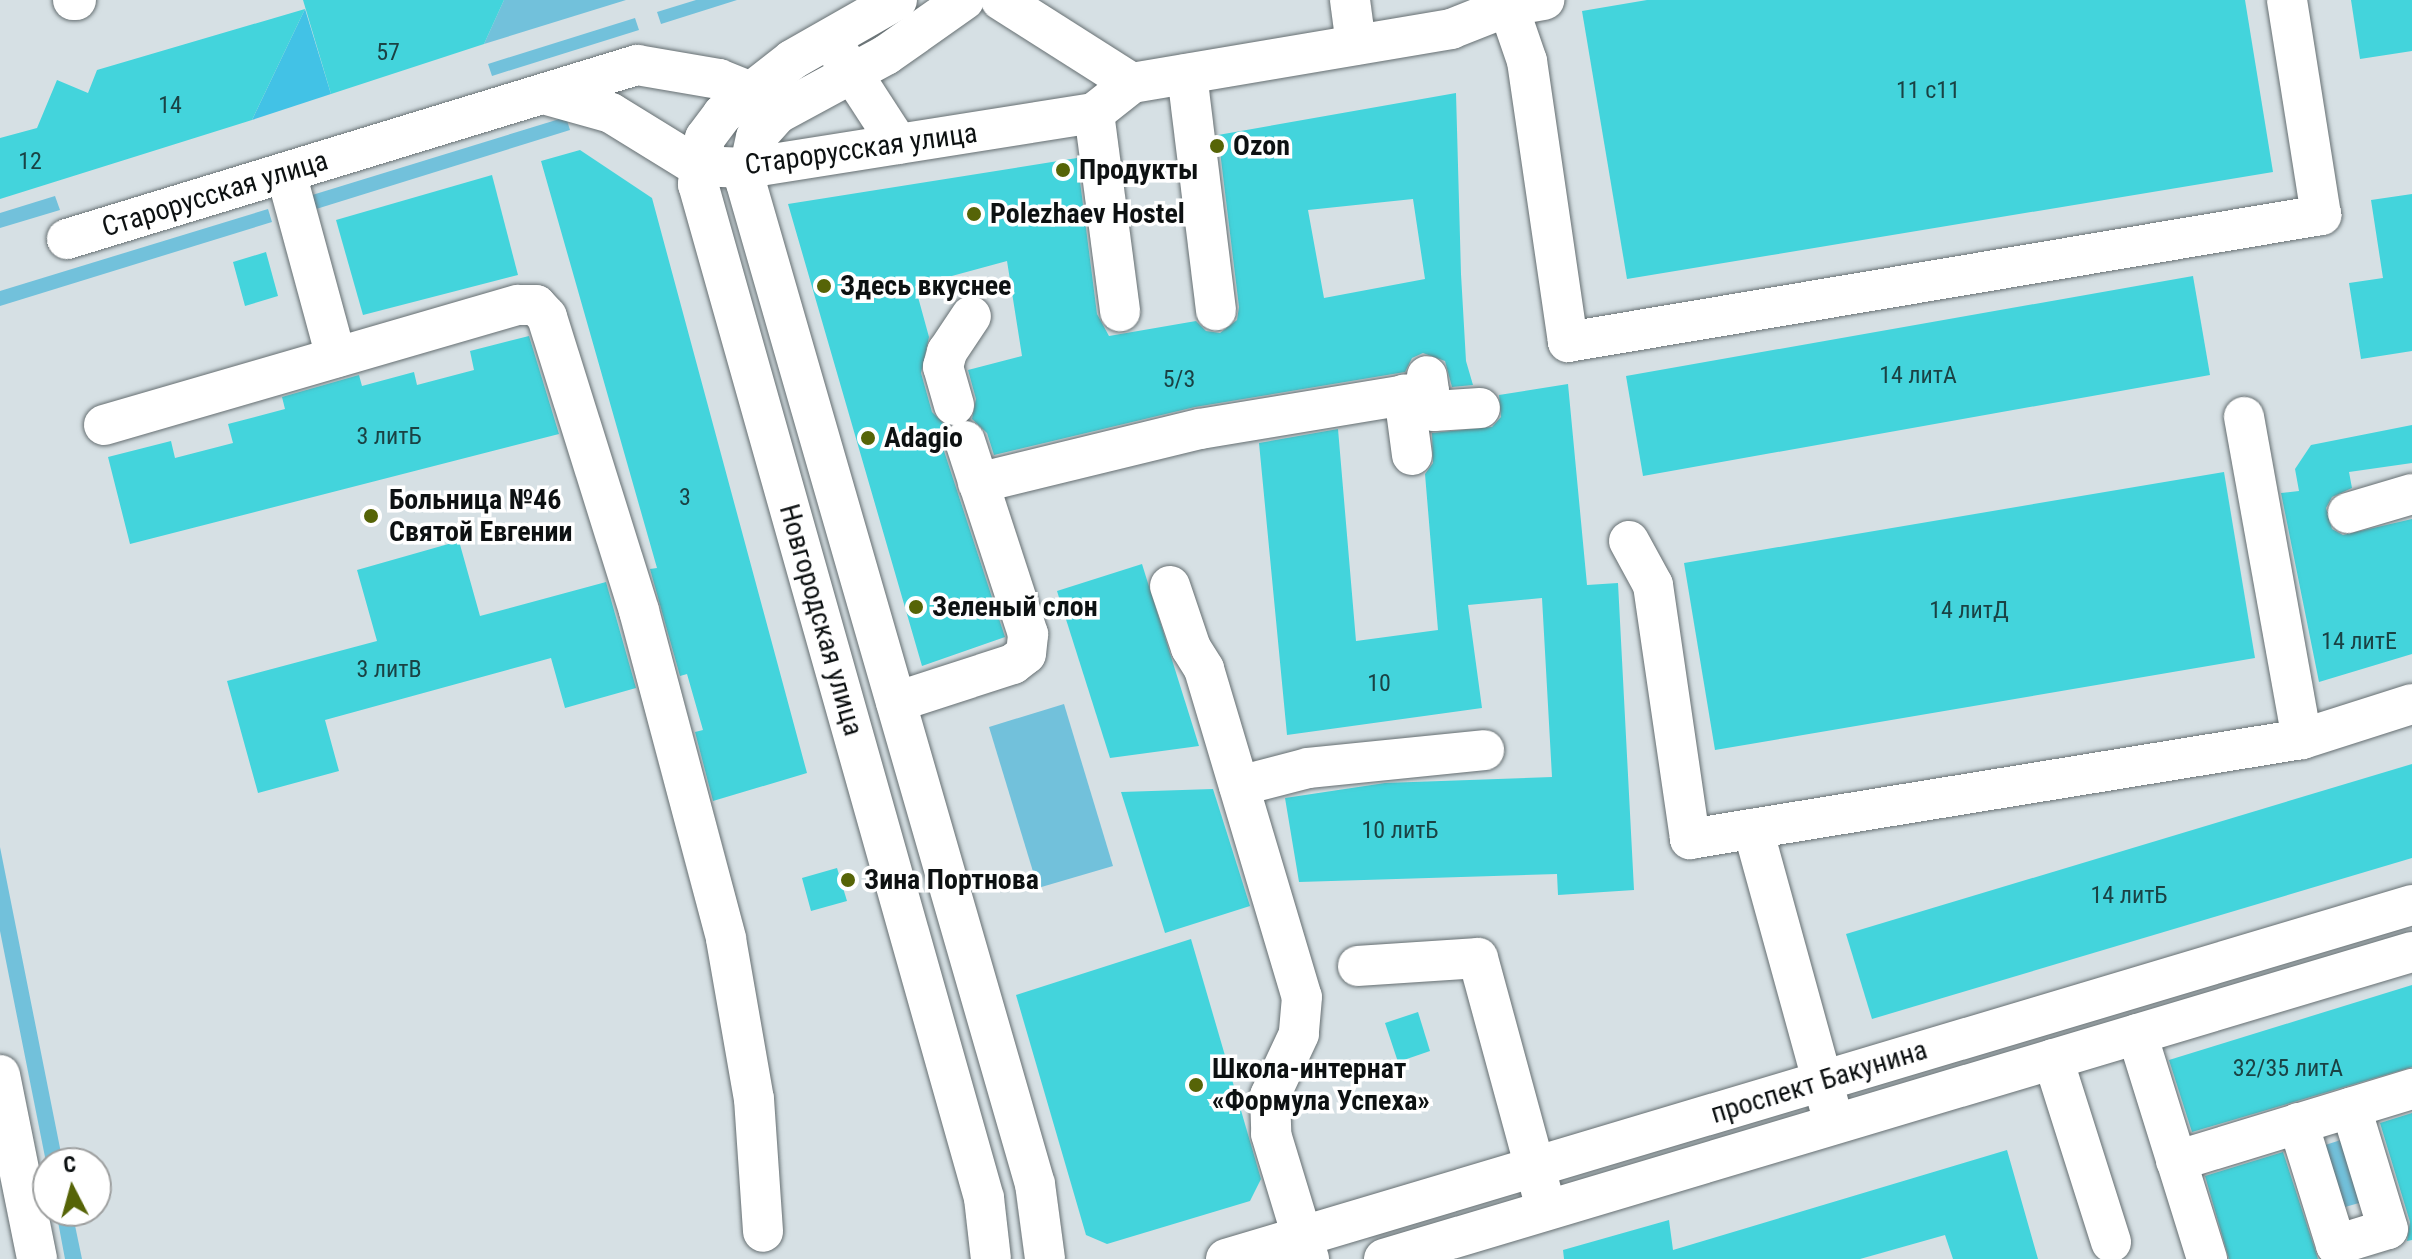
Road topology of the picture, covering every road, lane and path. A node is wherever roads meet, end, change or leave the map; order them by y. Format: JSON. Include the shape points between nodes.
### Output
{"nodes":[{"id":1,"x":897,"y":0,"type":"edge"},
{"id":2,"x":964,"y":0,"type":"edge"},
{"id":3,"x":1001,"y":0,"type":"edge"},
{"id":4,"x":1350,"y":0,"type":"edge"},
{"id":5,"x":2287,"y":0,"type":"edge"},
{"id":6,"x":1520,"y":2,"type":"edge"},
{"id":7,"x":1356,"y":45,"type":"junction"},
{"id":8,"x":841,"y":56,"type":"junction"},
{"id":9,"x":1187,"y":74,"type":"junction"},
{"id":10,"x":1132,"y":83,"type":"junction"},
{"id":11,"x":547,"y":95,"type":"junction"},
{"id":12,"x":763,"y":103,"type":"junction"},
{"id":13,"x":1094,"y":113,"type":"junction"},
{"id":14,"x":898,"y":144,"type":"junction"},
{"id":15,"x":697,"y":166,"type":"junction"},
{"id":16,"x":747,"y":168,"type":"junction"},
{"id":17,"x":286,"y":173,"type":"junction"},
{"id":18,"x":67,"y":239,"type":"dead end"},
{"id":19,"x":1216,"y":310,"type":"dead end"},
{"id":20,"x":1120,"y":311,"type":"dead end"},
{"id":21,"x":971,"y":316,"type":"dead end"},
{"id":22,"x":336,"y":357,"type":"junction"},
{"id":23,"x":1415,"y":386,"type":"junction"},
{"id":24,"x":1480,"y":408,"type":"dead end"},
{"id":25,"x":2244,"y":417,"type":"dead end"},
{"id":26,"x":104,"y":425,"type":"dead end"},
{"id":27,"x":1412,"y":455,"type":"dead end"},
{"id":28,"x":978,"y":483,"type":"junction"},
{"id":29,"x":2412,"y":494,"type":"edge"},
{"id":30,"x":2348,"y":513,"type":"dead end"},
{"id":31,"x":1629,"y":541,"type":"dead end"},
{"id":32,"x":1170,"y":586,"type":"dead end"},
{"id":33,"x":896,"y":702,"type":"junction"},
{"id":34,"x":2412,"y":704,"type":"edge"},
{"id":35,"x":2302,"y":739,"type":"junction"},
{"id":36,"x":1484,"y":750,"type":"dead end"},
{"id":37,"x":1239,"y":786,"type":"junction"},
{"id":38,"x":1753,"y":829,"type":"junction"},
{"id":39,"x":2412,"y":905,"type":"edge"},
{"id":40,"x":2412,"y":952,"type":"edge"},
{"id":41,"x":1358,"y":966,"type":"dead end"},
{"id":42,"x":2137,"y":1034,"type":"junction"},
{"id":43,"x":2053,"y":1059,"type":"junction"},
{"id":44,"x":0,"y":1075,"type":"edge"},
{"id":45,"x":1822,"y":1081,"type":"junction"},
{"id":46,"x":2412,"y":1089,"type":"edge"},
{"id":47,"x":2351,"y":1108,"type":"junction"},
{"id":48,"x":2298,"y":1123,"type":"junction"},
{"id":49,"x":1835,"y":1124,"type":"junction"},
{"id":50,"x":2176,"y":1161,"type":"junction"},
{"id":51,"x":1534,"y":1168,"type":"junction"},
{"id":52,"x":1422,"y":1201,"type":"junction"},
{"id":53,"x":1547,"y":1210,"type":"junction"},
{"id":54,"x":763,"y":1232,"type":"dead end"},
{"id":55,"x":2111,"y":1242,"type":"dead end"},
{"id":56,"x":1306,"y":1248,"type":"edge"},
{"id":57,"x":1437,"y":1251,"type":"edge"},
{"id":58,"x":1251,"y":1256,"type":"edge"},
{"id":59,"x":37,"y":1259,"type":"edge"},
{"id":60,"x":991,"y":1259,"type":"edge"},
{"id":61,"x":1045,"y":1259,"type":"edge"},
{"id":62,"x":1384,"y":1259,"type":"edge"},
{"id":63,"x":2207,"y":1259,"type":"edge"}],
"edges":[{"from":1,"to":8,"type":"street"},
{"from":2,"to":8,"type":"street","via":[[886,55]]},
{"from":3,"to":10,"type":"street"},
{"from":4,"to":7,"type":"street"},
{"from":5,"to":6,"type":"street","via":[[2321,215],[1568,342]]},
{"from":6,"to":7,"type":"street","name":"Старорусская улица","via":[[1431,33]]},
{"from":7,"to":9,"type":"street","name":"Старорусская улица"},
{"from":8,"to":12,"type":"street"},
{"from":8,"to":14,"type":"street"},
{"from":9,"to":10,"type":"street","name":"Старорусская улица"},
{"from":9,"to":19,"type":"street"},
{"from":10,"to":13,"type":"street","name":"Старорусская улица"},
{"from":11,"to":12,"type":"street","name":"Старорусская улица","via":[[637,65],[695,71]]},
{"from":11,"to":15,"type":"street","name":"Старорусская улица","via":[[611,113]]},
{"from":11,"to":17,"type":"street","name":"Старорусская улица"},
{"from":12,"to":15,"type":"street","via":[[705,138]]},
{"from":12,"to":16,"type":"street"},
{"from":13,"to":14,"type":"street","name":"Старорусская улица"},
{"from":13,"to":20,"type":"street"},
{"from":14,"to":16,"type":"street","name":"Старорусская улица"},
{"from":15,"to":16,"type":"street","name":"Старорусская улица"},
{"from":15,"to":60,"type":"street","name":"Новгородская улица","via":[[984,1198]]},
{"from":16,"to":33,"type":"street","name":"Новгородская улица","via":[[754,212]]},
{"from":17,"to":18,"type":"street","name":"Старорусская улица"},
{"from":17,"to":22,"type":"street"},
{"from":21,"to":28,"type":"street","via":[[943,367]]},
{"from":22,"to":26,"type":"street"},
{"from":22,"to":54,"type":"street","via":[[518,305],[536,305],[547,317],[639,611],[726,939],[754,1099]]},
{"from":23,"to":24,"type":"street","via":[[1434,411]]},
{"from":23,"to":27,"type":"street"},
{"from":23,"to":28,"type":"street","via":[[1200,429]]},
{"from":25,"to":35,"type":"street"},
{"from":28,"to":33,"type":"street","via":[[1000,536],[1028,634],[1026,654],[1013,664]]},
{"from":29,"to":30,"type":"street"},
{"from":31,"to":38,"type":"street","via":[[1653,585],[1690,839]]},
{"from":32,"to":37,"type":"street","via":[[1191,648],[1204,669]]},
{"from":33,"to":61,"type":"street","name":"Новгородская улица","via":[[1035,1184]]},
{"from":34,"to":35,"type":"street"},
{"from":35,"to":38,"type":"street"},
{"from":36,"to":37,"type":"street","via":[[1308,768]]},
{"from":37,"to":56,"type":"street","via":[[1302,997],[1299,1034],[1270,1096],[1271,1134]]},
{"from":38,"to":45,"type":"street"},
{"from":39,"to":45,"type":"street","name":"проспект Бакунина"},
{"from":40,"to":42,"type":"street","name":"проспект Бакунина"},
{"from":41,"to":51,"type":"street","via":[[1478,958]]},
{"from":42,"to":43,"type":"street","name":"проспект Бакунина"},
{"from":42,"to":50,"type":"street"},
{"from":43,"to":49,"type":"street","name":"проспект Бакунина"},
{"from":43,"to":55,"type":"street"},
{"from":44,"to":59,"type":"street"},
{"from":45,"to":49,"type":"street"},
{"from":45,"to":51,"type":"street","name":"проспект Бакунина"},
{"from":46,"to":47,"type":"street"},
{"from":47,"to":48,"type":"street"},
{"from":47,"to":48,"type":"street","via":[[2388,1229],[2336,1245]]},
{"from":48,"to":50,"type":"street"},
{"from":49,"to":53,"type":"street","name":"проспект Бакунина"},
{"from":50,"to":63,"type":"street"},
{"from":51,"to":52,"type":"street","name":"проспект Бакунина"},
{"from":51,"to":53,"type":"street"},
{"from":52,"to":56,"type":"street","name":"проспект Бакунина"},
{"from":52,"to":57,"type":"street"},
{"from":53,"to":57,"type":"street","name":"проспект Бакунина"},
{"from":56,"to":58,"type":"street","name":"проспект Бакунина"},
{"from":57,"to":62,"type":"street","name":"проспект Бакунина"}]}
